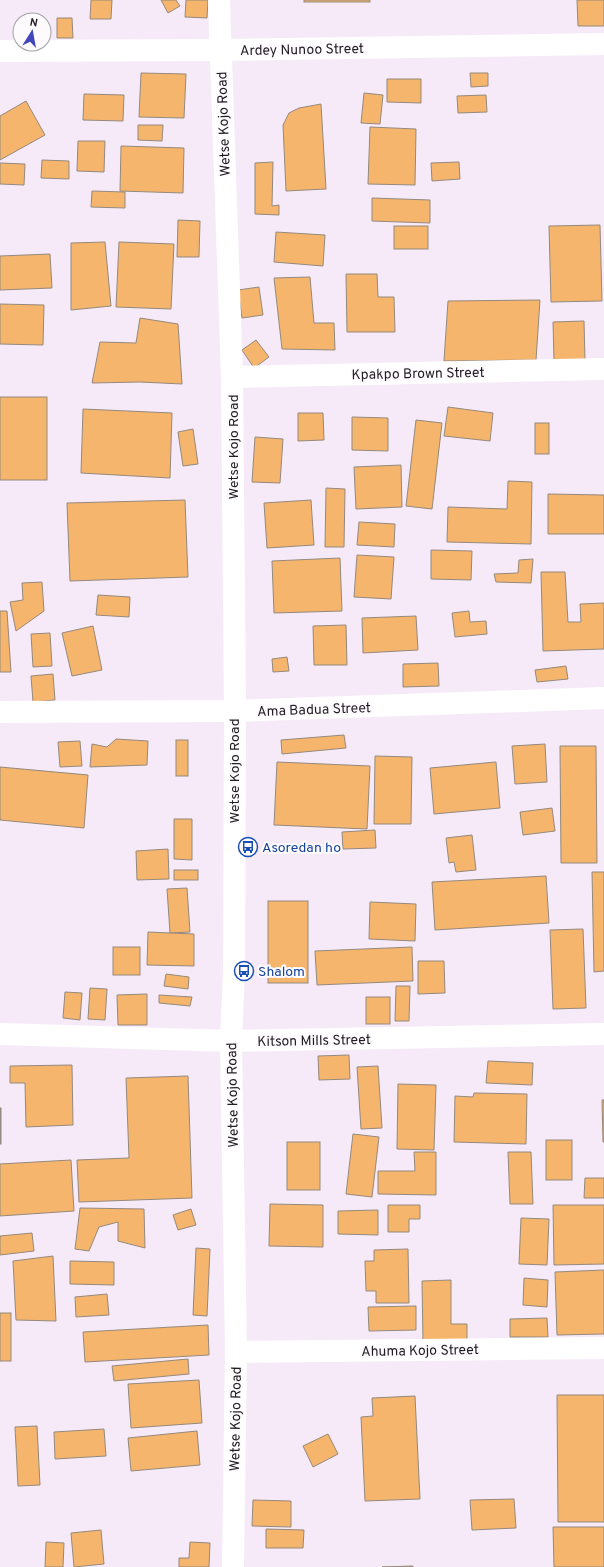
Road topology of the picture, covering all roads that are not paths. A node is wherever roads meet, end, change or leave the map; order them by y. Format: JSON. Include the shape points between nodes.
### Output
{"nodes":[{"id":1,"x":219,"y":0,"type":"edge"},
{"id":2,"x":604,"y":44,"type":"edge"},
{"id":3,"x":0,"y":50,"type":"edge"},
{"id":4,"x":220,"y":50,"type":"junction"},
{"id":5,"x":604,"y":369,"type":"edge"},
{"id":6,"x":232,"y":377,"type":"junction"},
{"id":7,"x":604,"y":698,"type":"edge"},
{"id":8,"x":235,"y":711,"type":"junction"},
{"id":9,"x":0,"y":712,"type":"edge"},
{"id":10,"x":0,"y":1034,"type":"edge"},
{"id":11,"x":604,"y":1034,"type":"edge"},
{"id":12,"x":231,"y":1041,"type":"junction"},
{"id":13,"x":604,"y":1348,"type":"edge"},
{"id":14,"x":236,"y":1352,"type":"junction"},
{"id":15,"x":233,"y":1567,"type":"edge"}],
"edges":[{"from":1,"to":4,"type":"street","name":"Wetse Kojo Road"},
{"from":2,"to":4,"type":"street","name":"Ardey Nunoo Street"},
{"from":3,"to":4,"type":"street","name":"Ardey Nunoo Street"},
{"from":4,"to":6,"type":"street","name":"Wetse Kojo Road"},
{"from":5,"to":6,"type":"street","name":"Kpakpo Brown Street"},
{"from":6,"to":8,"type":"street","name":"Wetse Kojo Road"},
{"from":7,"to":8,"type":"street","name":"Ama Badua Street"},
{"from":8,"to":9,"type":"street","name":"Ama Badua Street"},
{"from":8,"to":12,"type":"street","name":"Wetse Kojo Road","via":[[234,972]]},
{"from":10,"to":12,"type":"street","name":"Kitson Mills Street"},
{"from":11,"to":12,"type":"street","name":"Kitson Mills Street"},
{"from":12,"to":14,"type":"street","name":"Wetse Kojo Road"},
{"from":13,"to":14,"type":"street","name":"Ahuma Kojo Street"},
{"from":14,"to":15,"type":"street","name":"Wetse Kojo Road"}]}
